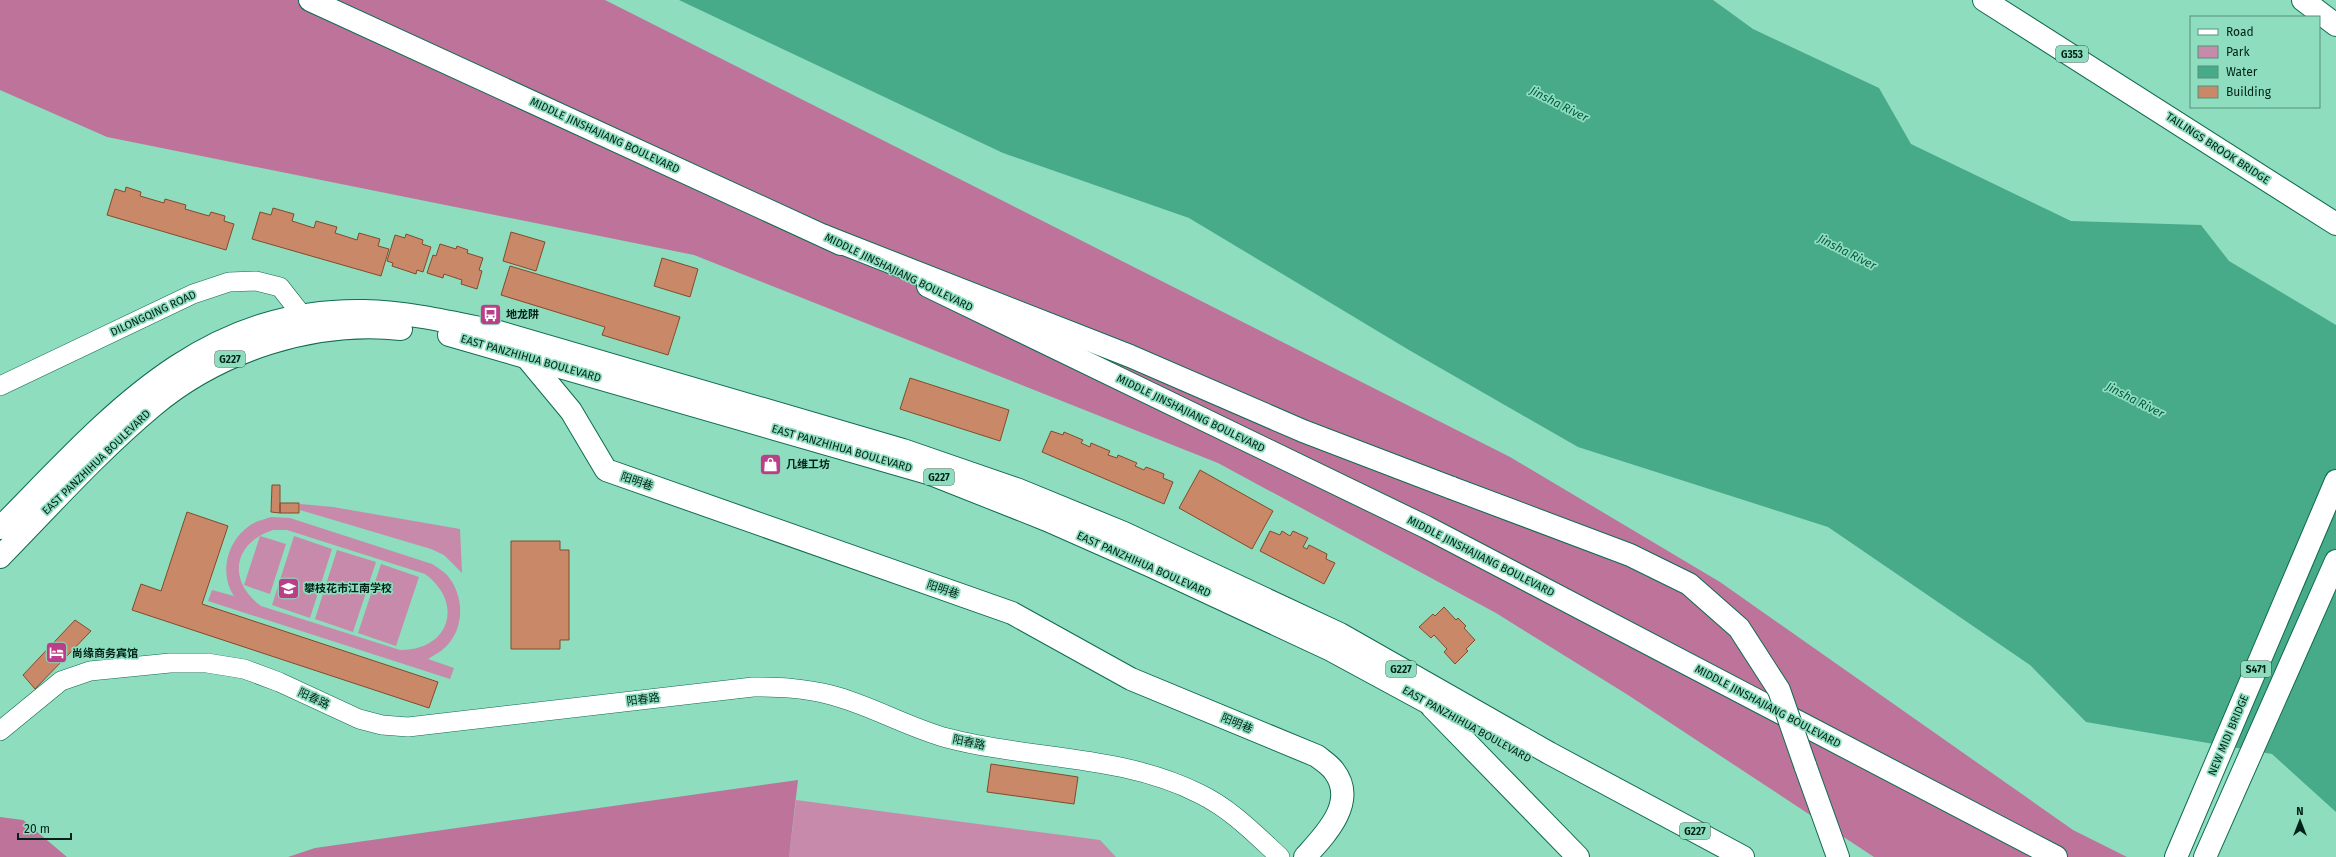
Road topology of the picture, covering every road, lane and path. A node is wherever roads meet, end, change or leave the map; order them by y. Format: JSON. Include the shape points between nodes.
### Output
{"nodes":[{"id":1,"x":310,"y":0,"type":"edge"},
{"id":2,"x":1984,"y":0,"type":"edge"},
{"id":3,"x":2304,"y":0,"type":"edge"},
{"id":4,"x":2336,"y":25,"type":"edge"},
{"id":5,"x":2336,"y":224,"type":"edge"},
{"id":6,"x":934,"y":284,"type":"junction"},
{"id":7,"x":302,"y":315,"type":"junction"},
{"id":8,"x":499,"y":332,"type":"junction"},
{"id":9,"x":527,"y":356,"type":"junction"},
{"id":10,"x":0,"y":386,"type":"edge"},
{"id":11,"x":2336,"y":481,"type":"edge"},
{"id":12,"x":0,"y":528,"type":"edge"},
{"id":13,"x":0,"y":557,"type":"edge"},
{"id":14,"x":2336,"y":561,"type":"edge"},
{"id":15,"x":1427,"y":702,"type":"junction"},
{"id":16,"x":0,"y":731,"type":"edge"},
{"id":17,"x":1280,"y":857,"type":"edge"},
{"id":18,"x":1305,"y":857,"type":"edge"},
{"id":19,"x":1578,"y":857,"type":"edge"},
{"id":20,"x":1712,"y":857,"type":"edge"},
{"id":21,"x":1743,"y":857,"type":"edge"},
{"id":22,"x":1838,"y":857,"type":"edge"},
{"id":23,"x":2056,"y":857,"type":"edge"},
{"id":24,"x":2176,"y":857,"type":"edge"},
{"id":25,"x":2205,"y":857,"type":"edge"}],
"edges":[{"from":1,"to":6,"type":"main road","name":"MIDDLE JINSHAJIANG BOULEVARD"},
{"from":2,"to":5,"type":"main road","name":"TAILINGS BROOK BRIDGE","number":"G353"},
{"from":3,"to":4,"type":"main road"},
{"from":6,"to":22,"type":"main road","bridge":true,"via":[[1130,356],[1303,431],[1630,555],[1689,584],[1739,628],[1779,690]]},
{"from":6,"to":23,"type":"main road","name":"MIDDLE JINSHAJIANG BOULEVARD","via":[[1426,527]]},
{"from":7,"to":8,"type":"main road","name":"EAST PANZHIHUA BOULEVARD","number":"G227","via":[[364,311],[430,318]]},
{"from":7,"to":10,"type":"street","name":"DILONGQING ROAD","via":[[280,288],[256,281],[229,282],[193,294]]},
{"from":7,"to":12,"type":"main road","name":"EAST PANZHIHUA BOULEVARD","number":"G227","via":[[244,331],[192,356],[141,390],[94,433]]},
{"from":8,"to":9,"type":"main road","name":"阳明巷"},
{"from":8,"to":21,"type":"main road","name":"EAST PANZHIHUA BOULEVARD","number":"G227","via":[[902,450],[1019,490],[1124,533],[1340,634],[1549,753]]},
{"from":9,"to":13,"type":"main road","name":"EAST PANZHIHUA BOULEVARD","number":"G227","via":[[443,334],[377,327],[315,331],[256,347],[204,372],[154,405],[107,448]]},
{"from":9,"to":15,"type":"main road","name":"EAST PANZHIHUA BOULEVARD","number":"G227","via":[[931,474],[1047,520],[1158,570],[1331,650]]},
{"from":9,"to":18,"type":"main road","name":"阳明巷","via":[[571,411],[606,470],[1012,613],[1131,679],[1317,756],[1334,771],[1343,791],[1339,814],[1326,834]]},
{"from":11,"to":24,"type":"main road","name":"NEW MIDI BRIDGE","number":"S471"},
{"from":14,"to":25,"type":"main road","number":"S471"},
{"from":15,"to":19,"type":"main road"},
{"from":15,"to":20,"type":"main road","name":"EAST PANZHIHUA BOULEVARD","number":"G227"},
{"from":16,"to":17,"type":"street","name":"阳春路","via":[[61,681],[90,671],[170,663],[207,663],[244,669],[359,719],[382,726],[408,727],[753,687],[792,686],[832,695],[934,734],[971,744],[1092,762],[1162,779],[1200,794],[1240,819]]}]}
